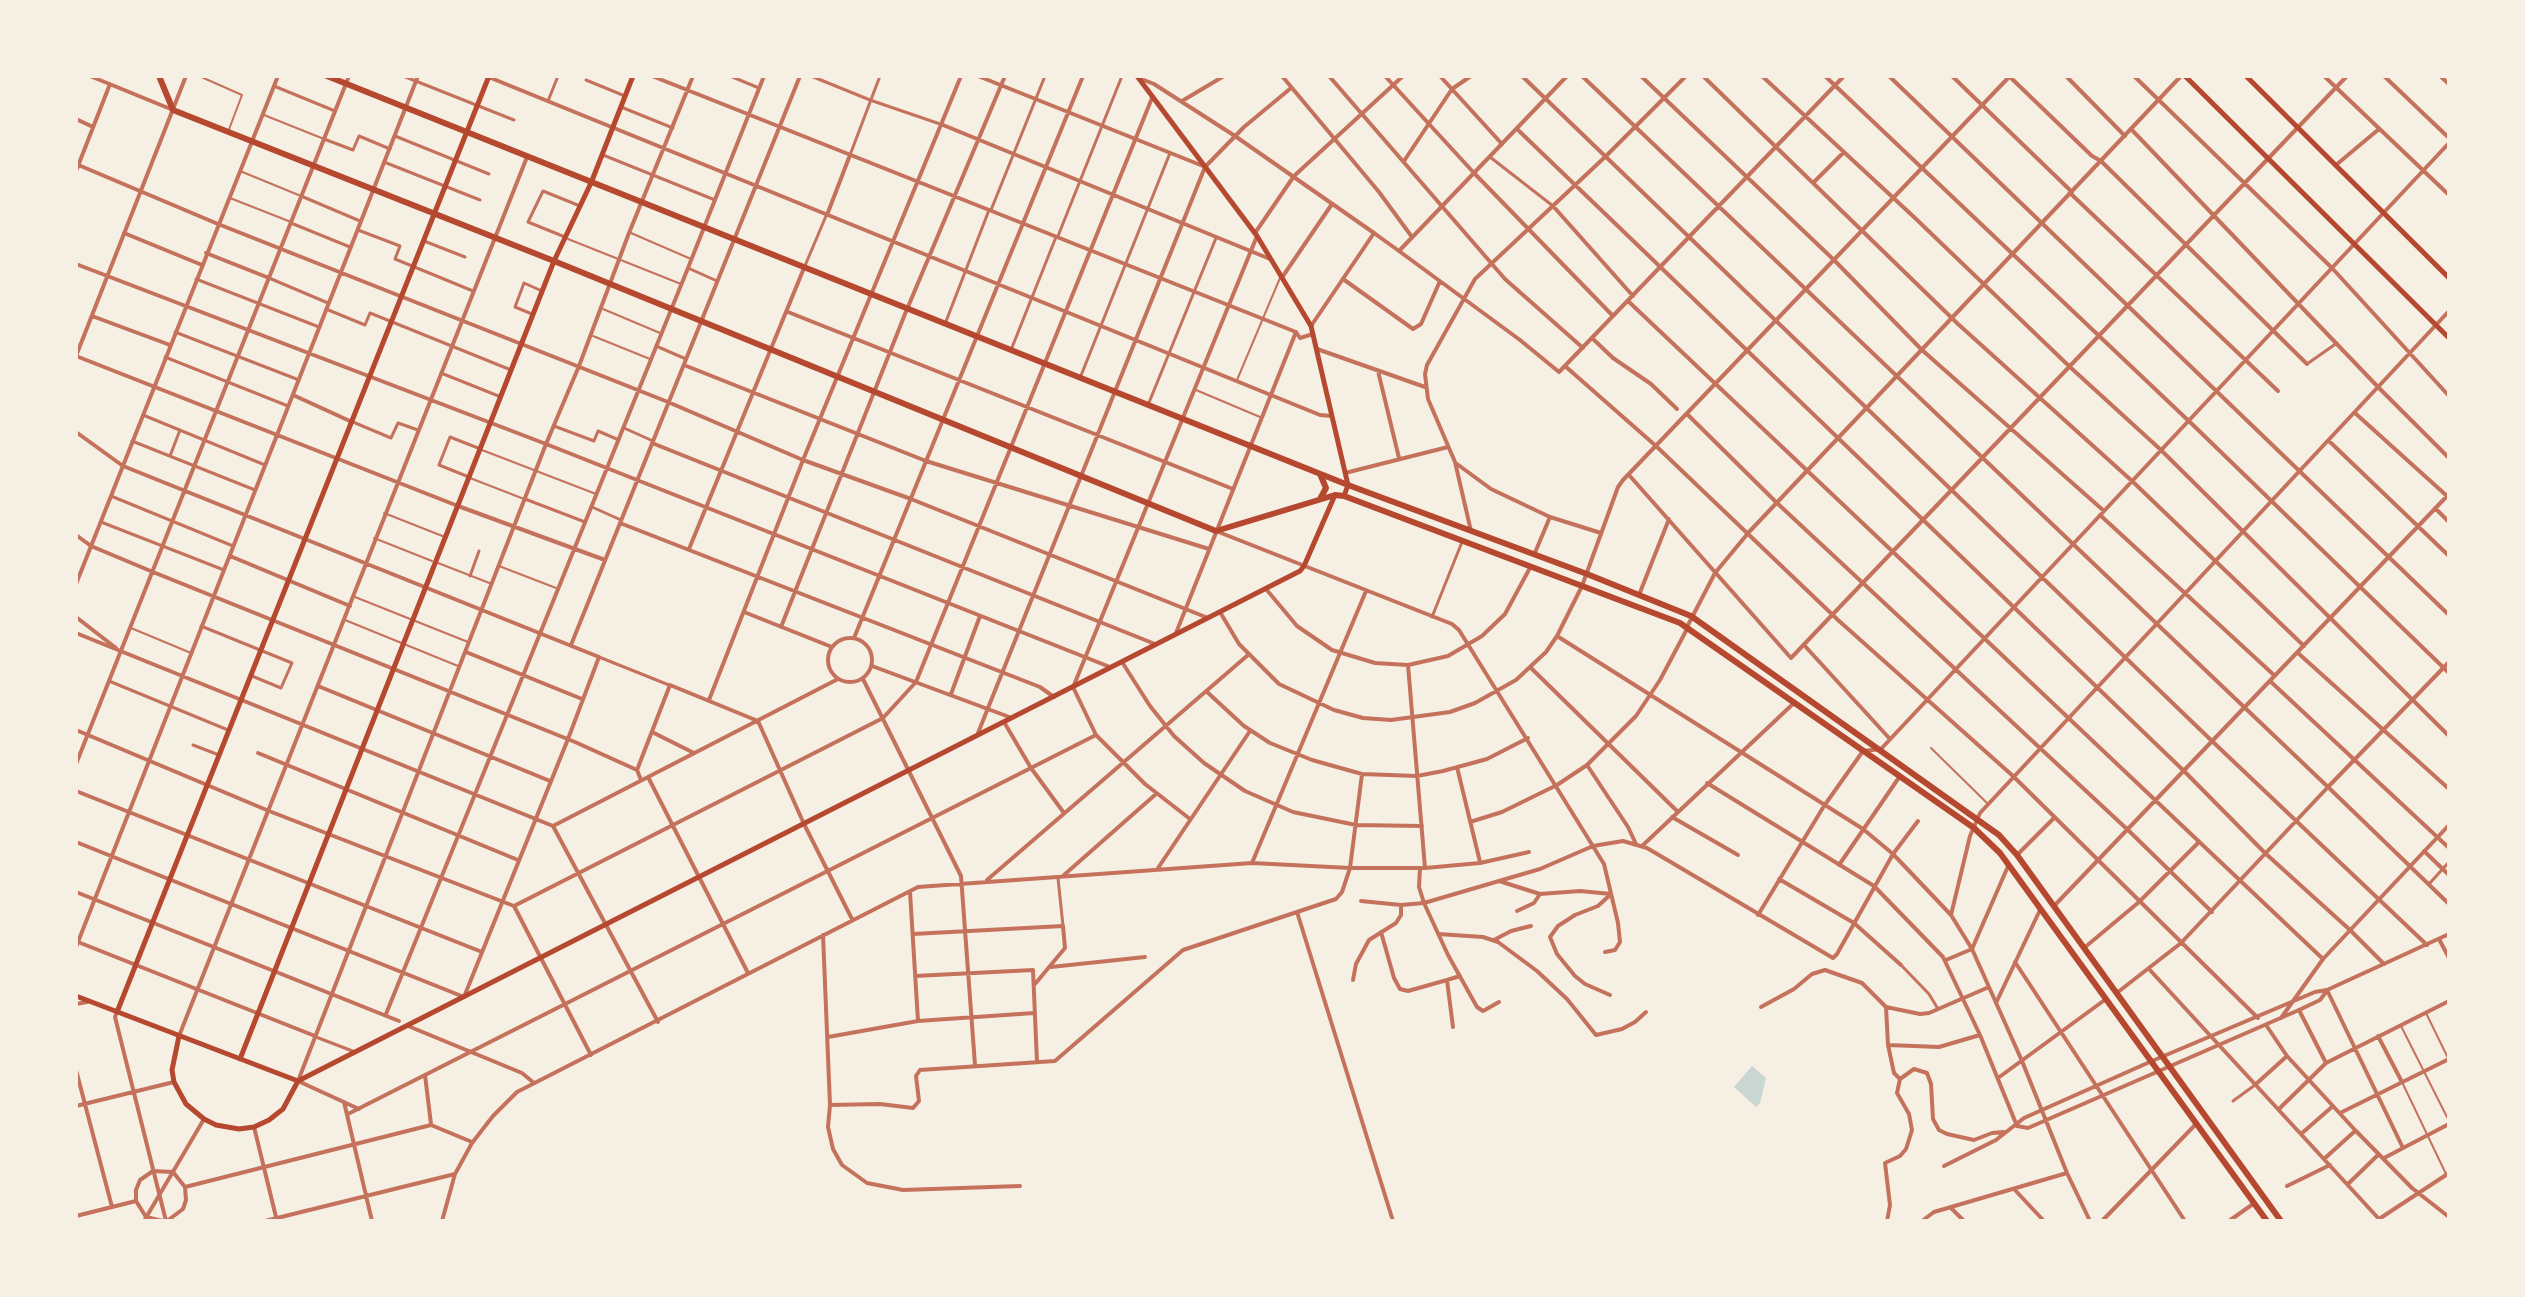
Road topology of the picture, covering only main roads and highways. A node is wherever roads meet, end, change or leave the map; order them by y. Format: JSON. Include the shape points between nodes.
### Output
{"nodes":[{"id":1,"x":159,"y":76,"type":"edge"},
{"id":2,"x":327,"y":76,"type":"edge"},
{"id":3,"x":488,"y":76,"type":"edge"},
{"id":4,"x":633,"y":76,"type":"edge"},
{"id":5,"x":1137,"y":76,"type":"edge"},
{"id":6,"x":2183,"y":76,"type":"edge"},
{"id":7,"x":2246,"y":76,"type":"edge"},
{"id":8,"x":466,"y":133,"type":"junction"},
{"id":9,"x":591,"y":183,"type":"junction"},
{"id":10,"x":434,"y":214,"type":"junction"},
{"id":11,"x":554,"y":261,"type":"junction"},
{"id":12,"x":2449,"y":278,"type":"edge"},
{"id":13,"x":2449,"y":338,"type":"edge"},
{"id":14,"x":1319,"y":473,"type":"junction"},
{"id":15,"x":1348,"y":485,"type":"junction"},
{"id":16,"x":1335,"y":495,"type":"junction"},
{"id":17,"x":1344,"y":496,"type":"junction"},
{"id":18,"x":1317,"y":501,"type":"junction"},
{"id":19,"x":76,"y":996,"type":"edge"},
{"id":20,"x":116,"y":1014,"type":"junction"},
{"id":21,"x":179,"y":1036,"type":"junction"},
{"id":22,"x":240,"y":1059,"type":"junction"},
{"id":23,"x":298,"y":1081,"type":"junction"},
{"id":24,"x":2267,"y":1221,"type":"edge"},
{"id":25,"x":2281,"y":1221,"type":"edge"}],
"edges":[{"from":1,"to":10,"type":"main road","via":[[173,110]]},
{"from":2,"to":8,"type":"main road"},
{"from":3,"to":8,"type":"main road"},
{"from":4,"to":9,"type":"main road"},
{"from":5,"to":15,"type":"main road","via":[[1256,234],[1311,326]]},
{"from":6,"to":13,"type":"main road"},
{"from":7,"to":12,"type":"main road"},
{"from":8,"to":9,"type":"main road"},
{"from":8,"to":10,"type":"main road"},
{"from":9,"to":11,"type":"main road"},
{"from":9,"to":14,"type":"main road"},
{"from":10,"to":11,"type":"main road"},
{"from":10,"to":20,"type":"main road"},
{"from":11,"to":18,"type":"main road","via":[[1216,531]]},
{"from":11,"to":22,"type":"main road"},
{"from":14,"to":15,"type":"main road"},
{"from":14,"to":18,"type":"main road","via":[[1326,488]]},
{"from":15,"to":17,"type":"main road"},
{"from":15,"to":25,"type":"main road","via":[[1691,616],[1977,817],[2017,855]]},
{"from":16,"to":17,"type":"main road"},
{"from":16,"to":18,"type":"main road"},
{"from":16,"to":23,"type":"main road","via":[[1300,571]]},
{"from":17,"to":24,"type":"main road","via":[[1687,627],[1974,828],[2009,864]]},
{"from":19,"to":20,"type":"main road"},
{"from":20,"to":21,"type":"main road"},
{"from":21,"to":22,"type":"main road"},
{"from":21,"to":23,"type":"main road","via":[[174,1082],[186,1104],[226,1128],[254,1127],[280,1112]]},
{"from":22,"to":23,"type":"main road"}]}
